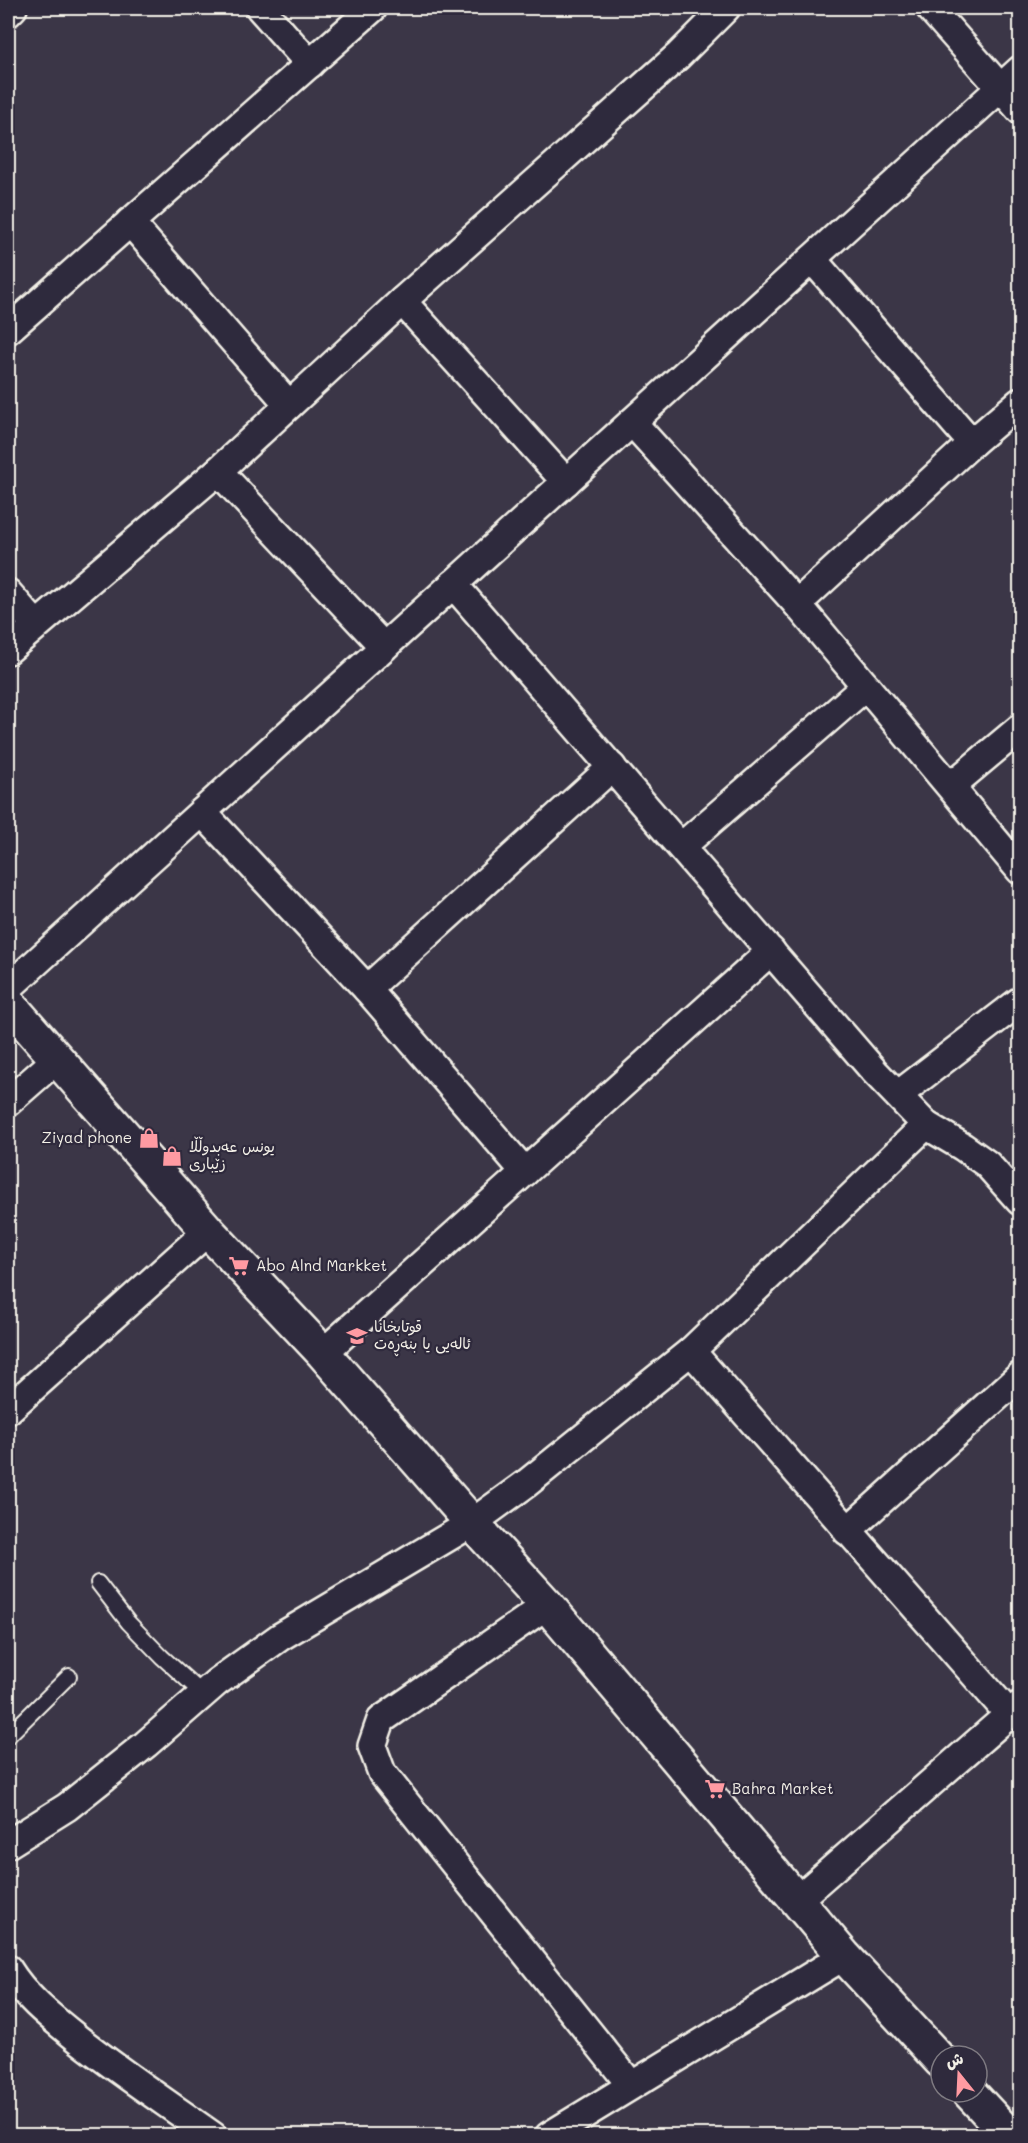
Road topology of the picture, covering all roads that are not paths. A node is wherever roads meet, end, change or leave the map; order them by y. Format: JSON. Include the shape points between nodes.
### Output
{"nodes":[{"id":1,"x":13,"y":8,"type":"edge"},
{"id":2,"x":260,"y":8,"type":"edge"},
{"id":3,"x":373,"y":8,"type":"edge"},
{"id":4,"x":726,"y":8,"type":"edge"},
{"id":5,"x":930,"y":8,"type":"edge"},
{"id":6,"x":8,"y":13,"type":"edge"},
{"id":7,"x":310,"y":64,"type":"junction"},
{"id":8,"x":1020,"y":70,"type":"edge"},
{"id":9,"x":1000,"y":87,"type":"junction"},
{"id":10,"x":1020,"y":110,"type":"edge"},
{"id":11,"x":130,"y":222,"type":"junction"},
{"id":12,"x":812,"y":259,"type":"junction"},
{"id":13,"x":402,"y":301,"type":"junction"},
{"id":14,"x":8,"y":330,"type":"edge"},
{"id":15,"x":1020,"y":402,"type":"edge"},
{"id":16,"x":289,"y":405,"type":"junction"},
{"id":17,"x":632,"y":422,"type":"junction"},
{"id":18,"x":972,"y":443,"type":"junction"},
{"id":19,"x":218,"y":471,"type":"junction"},
{"id":20,"x":566,"y":482,"type":"junction"},
{"id":21,"x":453,"y":584,"type":"junction"},
{"id":22,"x":8,"y":593,"type":"edge"},
{"id":23,"x":797,"y":604,"type":"junction"},
{"id":24,"x":36,"y":625,"type":"junction"},
{"id":25,"x":384,"y":647,"type":"junction"},
{"id":26,"x":8,"y":650,"type":"edge"},
{"id":27,"x":866,"y":686,"type":"junction"},
{"id":28,"x":1020,"y":728,"type":"edge"},
{"id":29,"x":612,"y":767,"type":"junction"},
{"id":30,"x":951,"y":786,"type":"junction"},
{"id":31,"x":202,"y":812,"type":"junction"},
{"id":32,"x":681,"y":847,"type":"junction"},
{"id":33,"x":1020,"y":870,"type":"edge"},
{"id":34,"x":771,"y":951,"type":"junction"},
{"id":35,"x":8,"y":988,"type":"edge"},
{"id":36,"x":367,"y":989,"type":"junction"},
{"id":37,"x":1020,"y":1001,"type":"edge"},
{"id":38,"x":8,"y":1003,"type":"edge"},
{"id":39,"x":57,"y":1059,"type":"junction"},
{"id":40,"x":898,"y":1095,"type":"junction"},
{"id":41,"x":8,"y":1102,"type":"edge"},
{"id":42,"x":926,"y":1125,"type":"junction"},
{"id":43,"x":525,"y":1172,"type":"junction"},
{"id":44,"x":1020,"y":1202,"type":"edge"},
{"id":45,"x":208,"y":1231,"type":"junction"},
{"id":46,"x":691,"y":1352,"type":"junction"},
{"id":47,"x":323,"y":1353,"type":"junction"},
{"id":48,"x":1020,"y":1376,"type":"edge"},
{"id":49,"x":8,"y":1410,"type":"edge"},
{"id":50,"x":472,"y":1523,"type":"junction"},
{"id":51,"x":847,"y":1531,"type":"junction"},
{"id":52,"x":98,"y":1582,"type":"dead end"},
{"id":53,"x":547,"y":1605,"type":"junction"},
{"id":54,"x":69,"y":1676,"type":"dead end"},
{"id":55,"x":203,"y":1694,"type":"junction"},
{"id":56,"x":1015,"y":1710,"type":"edge"},
{"id":57,"x":8,"y":1736,"type":"edge"},
{"id":58,"x":8,"y":1844,"type":"edge"},
{"id":59,"x":797,"y":1900,"type":"junction"},
{"id":60,"x":844,"y":1956,"type":"junction"},
{"id":61,"x":8,"y":1969,"type":"edge"},
{"id":62,"x":929,"y":2048,"type":"edge"},
{"id":63,"x":631,"y":2085,"type":"junction"},
{"id":64,"x":979,"y":2104,"type":"edge"},
{"id":65,"x":1002,"y":2133,"type":"edge"},
{"id":66,"x":213,"y":2136,"type":"edge"},
{"id":67,"x":549,"y":2136,"type":"edge"}],
"edges":[{"from":1,"to":6,"type":"street"},
{"from":2,"to":7,"type":"street"},
{"from":3,"to":7,"type":"street"},
{"from":4,"to":13,"type":"street","via":[[679,55]]},
{"from":5,"to":9,"type":"street"},
{"from":7,"to":11,"type":"street"},
{"from":8,"to":9,"type":"street"},
{"from":9,"to":10,"type":"street"},
{"from":9,"to":12,"type":"street"},
{"from":11,"to":14,"type":"street"},
{"from":11,"to":16,"type":"street"},
{"from":12,"to":17,"type":"street"},
{"from":12,"to":18,"type":"street"},
{"from":13,"to":16,"type":"street"},
{"from":13,"to":20,"type":"street"},
{"from":15,"to":18,"type":"street"},
{"from":16,"to":19,"type":"street"},
{"from":17,"to":20,"type":"street"},
{"from":17,"to":23,"type":"street"},
{"from":18,"to":23,"type":"street"},
{"from":19,"to":24,"type":"street"},
{"from":19,"to":25,"type":"street"},
{"from":20,"to":21,"type":"street"},
{"from":21,"to":25,"type":"street"},
{"from":21,"to":29,"type":"street"},
{"from":22,"to":24,"type":"street"},
{"from":23,"to":27,"type":"street"},
{"from":24,"to":26,"type":"street"},
{"from":25,"to":31,"type":"street"},
{"from":27,"to":30,"type":"street"},
{"from":27,"to":32,"type":"street"},
{"from":28,"to":30,"type":"street"},
{"from":29,"to":32,"type":"street"},
{"from":29,"to":36,"type":"street"},
{"from":30,"to":33,"type":"street"},
{"from":31,"to":35,"type":"street"},
{"from":31,"to":36,"type":"street"},
{"from":32,"to":34,"type":"street"},
{"from":34,"to":40,"type":"street"},
{"from":34,"to":43,"type":"street"},
{"from":36,"to":43,"type":"street"},
{"from":37,"to":40,"type":"street"},
{"from":38,"to":39,"type":"main road"},
{"from":39,"to":41,"type":"street"},
{"from":39,"to":45,"type":"main road"},
{"from":40,"to":42,"type":"street"},
{"from":42,"to":44,"type":"street","via":[[987,1164]]},
{"from":42,"to":46,"type":"street"},
{"from":43,"to":47,"type":"street"},
{"from":45,"to":47,"type":"main road"},
{"from":45,"to":49,"type":"street"},
{"from":46,"to":50,"type":"street"},
{"from":46,"to":51,"type":"street"},
{"from":47,"to":50,"type":"main road"},
{"from":48,"to":51,"type":"street"},
{"from":50,"to":53,"type":"main road"},
{"from":50,"to":55,"type":"street","via":[[279,1637]]},
{"from":51,"to":56,"type":"street"},
{"from":52,"to":55,"type":"lane","via":[[128,1622]]},
{"from":53,"to":59,"type":"main road"},
{"from":53,"to":63,"type":"street","via":[[381,1720],[372,1746],[382,1773]]},
{"from":54,"to":57,"type":"lane"},
{"from":55,"to":58,"type":"street","via":[[67,1807]]},
{"from":56,"to":59,"type":"street"},
{"from":59,"to":60,"type":"main road"},
{"from":60,"to":62,"type":"main road"},
{"from":60,"to":63,"type":"street"},
{"from":61,"to":66,"type":"street","via":[[21,1990],[56,2021]]},
{"from":63,"to":67,"type":"street"},
{"from":64,"to":65,"type":"main road"}]}
